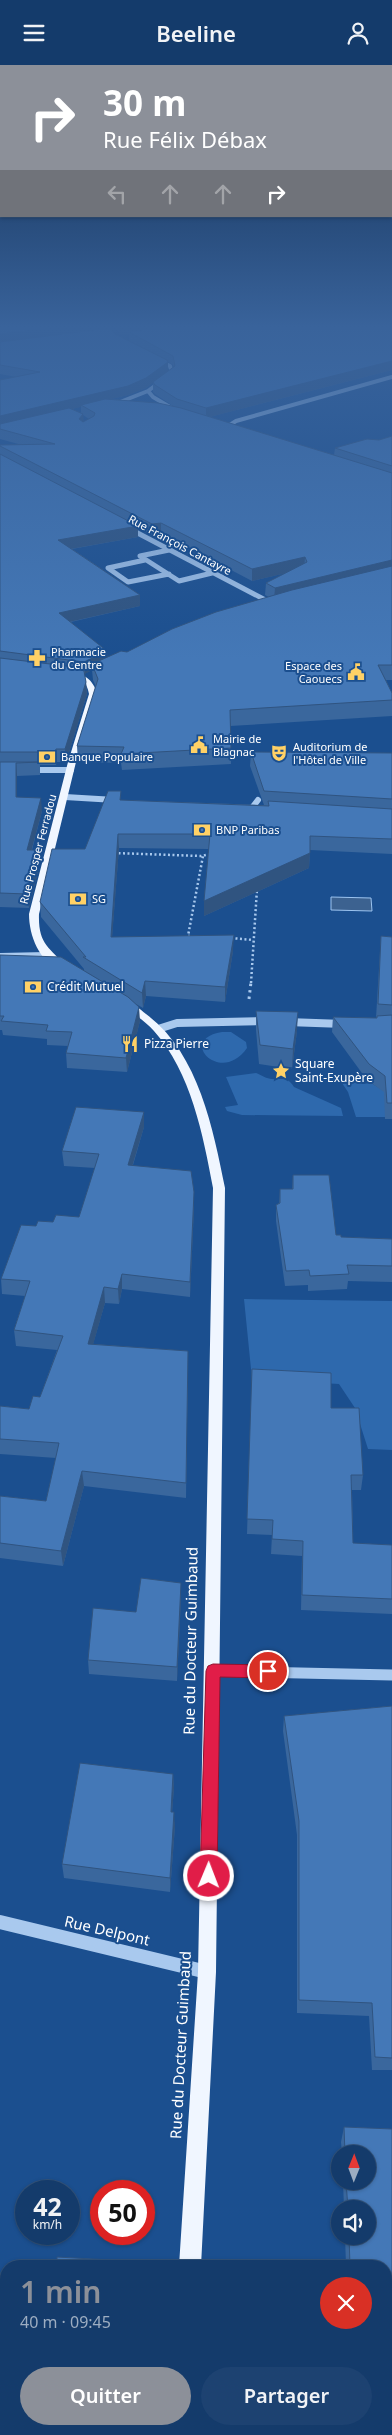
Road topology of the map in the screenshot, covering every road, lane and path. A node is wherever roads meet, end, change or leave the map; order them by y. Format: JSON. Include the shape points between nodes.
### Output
{"nodes":[{"id":1,"x":119,"y":523,"type":"edge"},
{"id":2,"x":169,"y":550,"type":"junction"},
{"id":3,"x":146,"y":560,"type":"junction"},
{"id":4,"x":212,"y":573,"type":"junction"},
{"id":5,"x":168,"y":574,"type":"junction"},
{"id":6,"x":282,"y":601,"type":"edge"},
{"id":7,"x":273,"y":604,"type":"junction"},
{"id":8,"x":263,"y":607,"type":"edge"},
{"id":9,"x":58,"y":673,"type":"edge"},
{"id":10,"x":330,"y":750,"type":"dead end"},
{"id":11,"x":322,"y":755,"type":"edge"},
{"id":12,"x":26,"y":770,"type":"edge"},
{"id":13,"x":71,"y":770,"type":"junction"},
{"id":14,"x":65,"y":797,"type":"junction"},
{"id":15,"x":82,"y":798,"type":"joint"},
{"id":16,"x":258,"y":800,"type":"dead end"},
{"id":17,"x":120,"y":801,"type":"edge"},
{"id":18,"x":243,"y":808,"type":"edge"},
{"id":19,"x":251,"y":809,"type":"junction"},
{"id":20,"x":260,"y":809,"type":"edge"},
{"id":21,"x":110,"y":853,"type":"edge"},
{"id":22,"x":212,"y":854,"type":"edge"},
{"id":23,"x":203,"y":856,"type":"junction"},
{"id":24,"x":257,"y":885,"type":"edge"},
{"id":25,"x":197,"y":937,"type":"edge"},
{"id":26,"x":225,"y":938,"type":"edge"},
{"id":27,"x":253,"y":940,"type":"junction"},
{"id":28,"x":46,"y":955,"type":"junction"},
{"id":29,"x":0,"y":956,"type":"edge"},
{"id":30,"x":68,"y":971,"type":"edge"},
{"id":31,"x":118,"y":1000,"type":"edge"},
{"id":32,"x":248,"y":1006,"type":"dead end"},
{"id":33,"x":353,"y":1024,"type":"edge"},
{"id":34,"x":158,"y":1029,"type":"junction"},
{"id":35,"x":213,"y":1671,"type":"junction"},
{"id":36,"x":392,"y":1675,"type":"edge"},
{"id":37,"x":0,"y":1922,"type":"edge"},
{"id":38,"x":207,"y":1972,"type":"junction"},
{"id":39,"x":190,"y":2260,"type":"edge"}],
"edges":[{"from":1,"to":2,"type":"street","name":"Rue François Cantayre"},
{"from":2,"to":3,"type":"street","via":[[140,556]]},
{"from":2,"to":4,"type":"street","name":"Rue François Cantayre"},
{"from":3,"to":5,"type":"street"},
{"from":3,"to":5,"type":"street","via":[[108,568],[128,582]]},
{"from":4,"to":5,"type":"street","via":[[179,581]]},
{"from":4,"to":7,"type":"street","name":"Rue François Cantayre"},
{"from":6,"to":7,"type":"street"},
{"from":7,"to":8,"type":"street"},
{"from":9,"to":13,"type":"main road","name":"Rue Prosper Ferradou","via":[[89,677],[92,686],[93,694]]},
{"from":10,"to":11,"type":"path"},
{"from":12,"to":13,"type":"street"},
{"from":13,"to":14,"type":"main road","name":"Rue Prosper Ferradou"},
{"from":14,"to":15,"type":"street"},
{"from":14,"to":28,"type":"main road","name":"Rue Prosper Ferradou","via":[[34,914],[37,942]]},
{"from":15,"to":17,"type":"street"},
{"from":16,"to":19,"type":"street"},
{"from":18,"to":19,"type":"street"},
{"from":19,"to":20,"type":"street"},
{"from":21,"to":23,"type":"path"},
{"from":22,"to":23,"type":"path"},
{"from":23,"to":25,"type":"path","via":[[188,936]]},
{"from":24,"to":27,"type":"path"},
{"from":26,"to":27,"type":"path"},
{"from":27,"to":32,"type":"path","via":[[254,960]]},
{"from":28,"to":29,"type":"street"},
{"from":28,"to":30,"type":"main road","name":"Rue Prosper Ferradou"},
{"from":31,"to":34,"type":"main road"},
{"from":33,"to":34,"type":"street","via":[[209,1021],[177,1023]]},
{"from":34,"to":35,"type":"main road","name":"Rue du Docteur Guimbaud","via":[[180,1061],[193,1091],[208,1137],[218,1188]]},
{"from":35,"to":36,"type":"street"},
{"from":35,"to":38,"type":"main road","name":"Rue du Docteur Guimbaud"},
{"from":37,"to":38,"type":"street","name":"Rue Delpont"},
{"from":38,"to":39,"type":"main road","name":"Rue du Docteur Guimbaud"}]}
